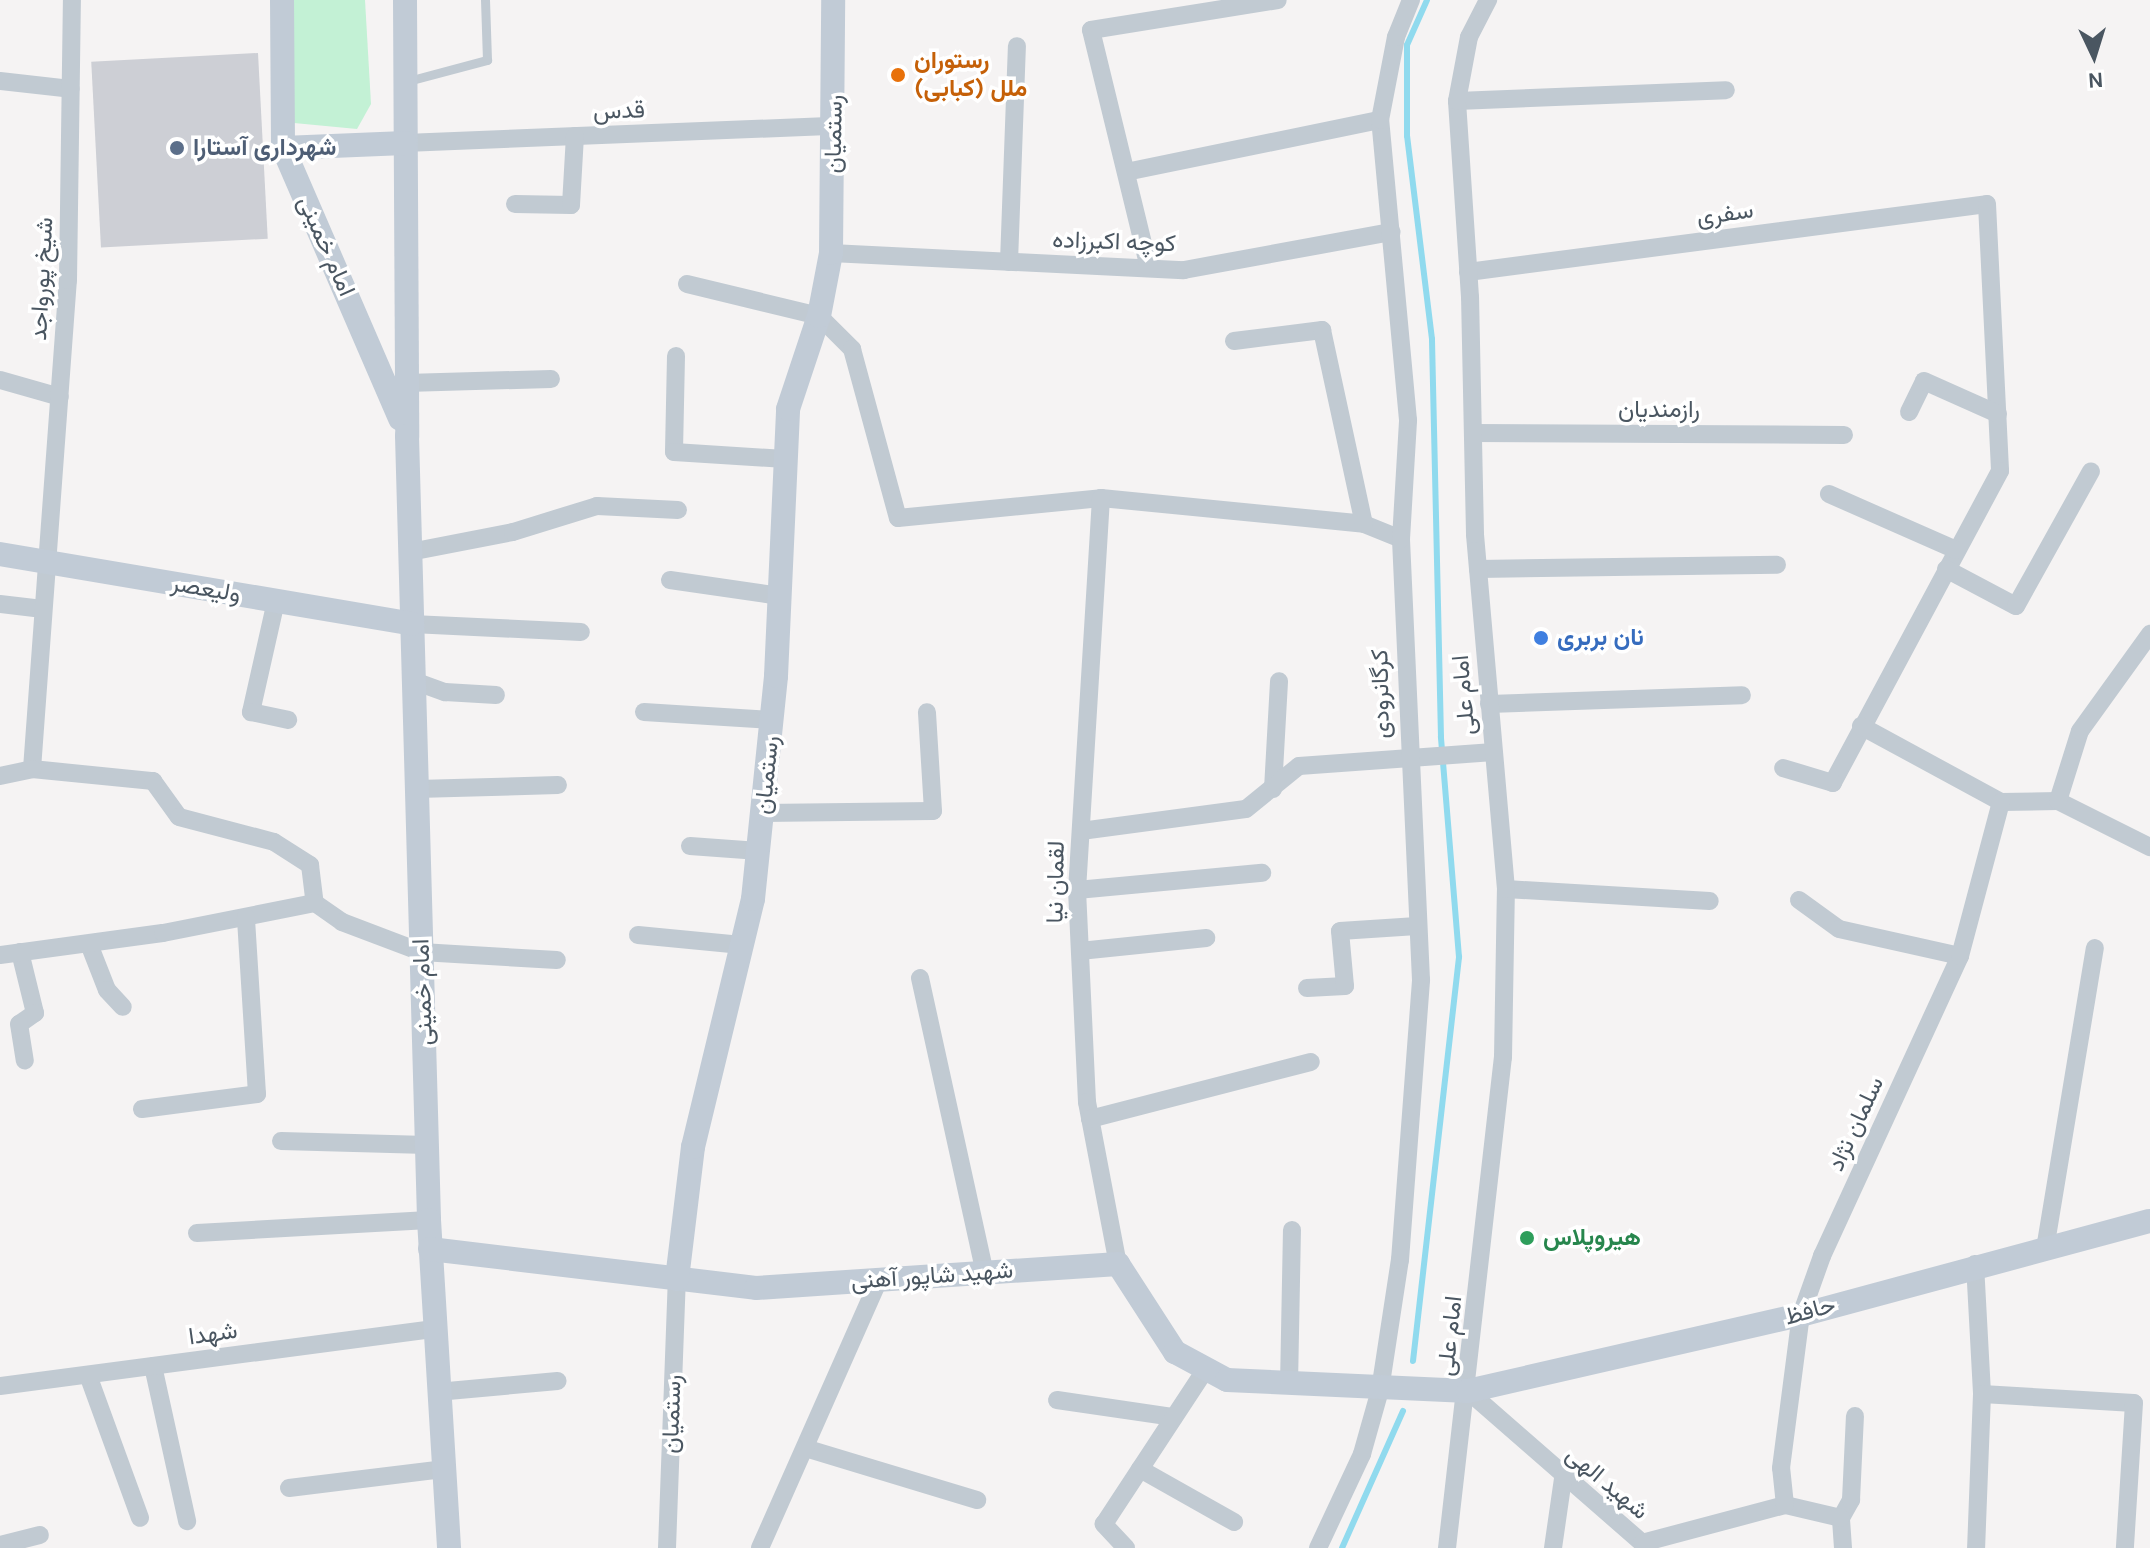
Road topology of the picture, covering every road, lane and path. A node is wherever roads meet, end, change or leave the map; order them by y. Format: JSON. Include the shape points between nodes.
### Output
{"nodes":[{"id":1,"x":72,"y":0,"type":"edge"},
{"id":2,"x":282,"y":0,"type":"edge"},
{"id":3,"x":405,"y":0,"type":"edge"},
{"id":4,"x":485,"y":0,"type":"edge"},
{"id":5,"x":833,"y":0,"type":"edge"},
{"id":6,"x":1278,"y":0,"type":"edge"},
{"id":7,"x":1411,"y":0,"type":"edge"},
{"id":8,"x":1488,"y":0,"type":"edge"},
{"id":9,"x":1017,"y":46,"type":"dead end"},
{"id":10,"x":0,"y":81,"type":"edge"},
{"id":11,"x":404,"y":82,"type":"junction"},
{"id":12,"x":71,"y":89,"type":"junction"},
{"id":13,"x":1726,"y":90,"type":"dead end"},
{"id":14,"x":1457,"y":101,"type":"junction"},
{"id":15,"x":1380,"y":120,"type":"junction"},
{"id":16,"x":835,"y":126,"type":"junction"},
{"id":17,"x":575,"y":136,"type":"junction"},
{"id":18,"x":405,"y":143,"type":"junction"},
{"id":19,"x":283,"y":148,"type":"junction"},
{"id":20,"x":1126,"y":172,"type":"junction"},
{"id":21,"x":515,"y":204,"type":"dead end"},
{"id":22,"x":1392,"y":232,"type":"junction"},
{"id":23,"x":831,"y":253,"type":"junction"},
{"id":24,"x":1009,"y":262,"type":"junction"},
{"id":25,"x":1149,"y":268,"type":"junction"},
{"id":26,"x":1468,"y":272,"type":"junction"},
{"id":27,"x":687,"y":284,"type":"dead end"},
{"id":28,"x":819,"y":316,"type":"junction"},
{"id":29,"x":1234,"y":341,"type":"dead end"},
{"id":30,"x":676,"y":356,"type":"dead end"},
{"id":31,"x":551,"y":379,"type":"dead end"},
{"id":32,"x":0,"y":380,"type":"edge"},
{"id":33,"x":406,"y":383,"type":"junction"},
{"id":34,"x":60,"y":397,"type":"junction"},
{"id":35,"x":1909,"y":412,"type":"dead end"},
{"id":36,"x":1998,"y":414,"type":"junction"},
{"id":37,"x":1473,"y":433,"type":"junction"},
{"id":38,"x":1844,"y":435,"type":"dead end"},
{"id":39,"x":407,"y":436,"type":"junction"},
{"id":40,"x":785,"y":459,"type":"junction"},
{"id":41,"x":2091,"y":471,"type":"dead end"},
{"id":42,"x":1829,"y":494,"type":"dead end"},
{"id":43,"x":1101,"y":498,"type":"junction"},
{"id":44,"x":678,"y":510,"type":"dead end"},
{"id":45,"x":1364,"y":524,"type":"junction"},
{"id":46,"x":1401,"y":539,"type":"junction"},
{"id":47,"x":1956,"y":550,"type":"junction"},
{"id":48,"x":410,"y":552,"type":"junction"},
{"id":49,"x":0,"y":554,"type":"edge"},
{"id":50,"x":46,"y":559,"type":"junction"},
{"id":51,"x":1777,"y":565,"type":"dead end"},
{"id":52,"x":1478,"y":569,"type":"junction"},
{"id":53,"x":1946,"y":569,"type":"junction"},
{"id":54,"x":670,"y":580,"type":"dead end"},
{"id":55,"x":780,"y":596,"type":"junction"},
{"id":56,"x":276,"y":601,"type":"junction"},
{"id":57,"x":0,"y":604,"type":"edge"},
{"id":58,"x":43,"y":609,"type":"junction"},
{"id":59,"x":412,"y":624,"type":"junction"},
{"id":60,"x":581,"y":632,"type":"dead end"},
{"id":61,"x":2150,"y":634,"type":"edge"},
{"id":62,"x":414,"y":681,"type":"junction"},
{"id":63,"x":1279,"y":681,"type":"dead end"},
{"id":64,"x":496,"y":695,"type":"dead end"},
{"id":65,"x":1742,"y":695,"type":"dead end"},
{"id":66,"x":1489,"y":704,"type":"junction"},
{"id":67,"x":644,"y":712,"type":"dead end"},
{"id":68,"x":927,"y":712,"type":"dead end"},
{"id":69,"x":288,"y":720,"type":"dead end"},
{"id":70,"x":772,"y":720,"type":"junction"},
{"id":71,"x":1861,"y":726,"type":"junction"},
{"id":72,"x":1493,"y":752,"type":"junction"},
{"id":73,"x":1407,"y":758,"type":"junction"},
{"id":74,"x":1783,"y":768,"type":"dead end"},
{"id":75,"x":32,"y":769,"type":"junction"},
{"id":76,"x":0,"y":776,"type":"edge"},
{"id":77,"x":558,"y":785,"type":"dead end"},
{"id":78,"x":417,"y":789,"type":"junction"},
{"id":79,"x":1273,"y":789,"type":"junction"},
{"id":80,"x":2058,"y":801,"type":"junction"},
{"id":81,"x":2001,"y":802,"type":"junction"},
{"id":82,"x":763,"y":813,"type":"junction"},
{"id":83,"x":1081,"y":831,"type":"junction"},
{"id":84,"x":690,"y":846,"type":"dead end"},
{"id":85,"x":2150,"y":847,"type":"edge"},
{"id":86,"x":759,"y":851,"type":"junction"},
{"id":87,"x":1262,"y":873,"type":"dead end"},
{"id":88,"x":1506,"y":889,"type":"junction"},
{"id":89,"x":1077,"y":890,"type":"junction"},
{"id":90,"x":1799,"y":900,"type":"dead end"},
{"id":91,"x":1710,"y":901,"type":"dead end"},
{"id":92,"x":315,"y":903,"type":"junction"},
{"id":93,"x":246,"y":917,"type":"junction"},
{"id":94,"x":1417,"y":926,"type":"junction"},
{"id":95,"x":638,"y":935,"type":"dead end"},
{"id":96,"x":1206,"y":938,"type":"dead end"},
{"id":97,"x":89,"y":944,"type":"junction"},
{"id":98,"x":742,"y":945,"type":"junction"},
{"id":99,"x":2095,"y":948,"type":"dead end"},
{"id":100,"x":1080,"y":951,"type":"junction"},
{"id":101,"x":20,"y":952,"type":"junction"},
{"id":102,"x":421,"y":952,"type":"junction"},
{"id":103,"x":0,"y":955,"type":"edge"},
{"id":104,"x":1960,"y":956,"type":"junction"},
{"id":105,"x":557,"y":960,"type":"dead end"},
{"id":106,"x":920,"y":978,"type":"dead end"},
{"id":107,"x":1307,"y":988,"type":"dead end"},
{"id":108,"x":123,"y":1007,"type":"dead end"},
{"id":109,"x":25,"y":1061,"type":"dead end"},
{"id":110,"x":1311,"y":1062,"type":"dead end"},
{"id":111,"x":142,"y":1109,"type":"dead end"},
{"id":112,"x":1090,"y":1119,"type":"junction"},
{"id":113,"x":281,"y":1141,"type":"dead end"},
{"id":114,"x":427,"y":1145,"type":"junction"},
{"id":115,"x":429,"y":1220,"type":"junction"},
{"id":116,"x":2150,"y":1221,"type":"edge"},
{"id":117,"x":1292,"y":1230,"type":"dead end"},
{"id":118,"x":197,"y":1233,"type":"dead end"},
{"id":119,"x":430,"y":1249,"type":"junction"},
{"id":120,"x":2045,"y":1249,"type":"junction"},
{"id":121,"x":1118,"y":1264,"type":"junction"},
{"id":122,"x":1975,"y":1264,"type":"junction"},
{"id":123,"x":985,"y":1273,"type":"junction"},
{"id":124,"x":677,"y":1279,"type":"junction"},
{"id":125,"x":879,"y":1280,"type":"junction"},
{"id":126,"x":1801,"y":1315,"type":"junction"},
{"id":127,"x":432,"y":1329,"type":"junction"},
{"id":128,"x":153,"y":1366,"type":"junction"},
{"id":129,"x":1206,"y":1369,"type":"junction"},
{"id":130,"x":88,"y":1375,"type":"junction"},
{"id":131,"x":558,"y":1381,"type":"dead end"},
{"id":132,"x":1289,"y":1385,"type":"junction"},
{"id":133,"x":0,"y":1386,"type":"edge"},
{"id":134,"x":1380,"y":1390,"type":"junction"},
{"id":135,"x":1468,"y":1391,"type":"junction"},
{"id":136,"x":437,"y":1392,"type":"junction"},
{"id":137,"x":1982,"y":1394,"type":"junction"},
{"id":138,"x":1057,"y":1400,"type":"dead end"},
{"id":139,"x":2142,"y":1404,"type":"edge"},
{"id":140,"x":1855,"y":1416,"type":"dead end"},
{"id":141,"x":1174,"y":1417,"type":"junction"},
{"id":142,"x":805,"y":1448,"type":"junction"},
{"id":143,"x":443,"y":1469,"type":"junction"},
{"id":144,"x":1140,"y":1469,"type":"junction"},
{"id":145,"x":1563,"y":1479,"type":"junction"},
{"id":146,"x":289,"y":1488,"type":"dead end"},
{"id":147,"x":977,"y":1500,"type":"dead end"},
{"id":148,"x":1785,"y":1505,"type":"junction"},
{"id":149,"x":140,"y":1518,"type":"dead end"},
{"id":150,"x":1841,"y":1518,"type":"junction"},
{"id":151,"x":187,"y":1521,"type":"dead end"},
{"id":152,"x":1234,"y":1522,"type":"dead end"},
{"id":153,"x":40,"y":1535,"type":"dead end"},
{"id":154,"x":0,"y":1545,"type":"edge"},
{"id":155,"x":1642,"y":1546,"type":"edge"},
{"id":156,"x":449,"y":1548,"type":"edge"},
{"id":157,"x":667,"y":1548,"type":"edge"},
{"id":158,"x":760,"y":1548,"type":"edge"},
{"id":159,"x":1126,"y":1548,"type":"edge"},
{"id":160,"x":1318,"y":1548,"type":"edge"},
{"id":161,"x":1447,"y":1548,"type":"edge"},
{"id":162,"x":1553,"y":1548,"type":"edge"},
{"id":163,"x":1843,"y":1548,"type":"edge"},
{"id":164,"x":1976,"y":1548,"type":"edge"},
{"id":165,"x":2125,"y":1548,"type":"edge"}],
"edges":[{"from":1,"to":12,"type":"street","name":"شیخ پورواجد"},
{"from":2,"to":19,"type":"street","name":"امام خمینی"},
{"from":3,"to":11,"type":"street","name":"امام خمینی"},
{"from":4,"to":11,"type":"lane","via":[[487,60]]},
{"from":5,"to":16,"type":"street","name":"رستمیان"},
{"from":6,"to":20,"type":"street","via":[[1091,30]]},
{"from":7,"to":15,"type":"street","name":"کرگانرودی","via":[[1396,37]]},
{"from":8,"to":14,"type":"street","name":"امام علی","via":[[1469,37]]},
{"from":9,"to":24,"type":"street"},
{"from":10,"to":12,"type":"street"},
{"from":11,"to":18,"type":"street","name":"امام خمینی"},
{"from":12,"to":34,"type":"street","name":"شیخ پورواجد"},
{"from":13,"to":14,"type":"street"},
{"from":14,"to":26,"type":"street","name":"امام علی"},
{"from":15,"to":20,"type":"street"},
{"from":15,"to":22,"type":"street","name":"کرگانرودی"},
{"from":16,"to":17,"type":"street","name":"قدس"},
{"from":16,"to":23,"type":"street","name":"رستمیان"},
{"from":17,"to":18,"type":"street","name":"قدس"},
{"from":17,"to":21,"type":"street","via":[[571,205]]},
{"from":18,"to":19,"type":"street"},
{"from":18,"to":33,"type":"street","name":"امام خمینی"},
{"from":19,"to":39,"type":"street","name":"امام خمینی"},
{"from":20,"to":25,"type":"street"},
{"from":22,"to":25,"type":"street","name":"کوچه اکبرزاده","via":[[1184,270]]},
{"from":22,"to":46,"type":"street","name":"کرگانرودی","via":[[1408,420]]},
{"from":23,"to":24,"type":"street","name":"کوچه اکبرزاده"},
{"from":23,"to":28,"type":"street","name":"رستمیان"},
{"from":24,"to":25,"type":"street","name":"کوچه اکبرزاده"},
{"from":26,"to":36,"type":"street","name":"سفری","via":[[1987,204]]},
{"from":26,"to":37,"type":"street","name":"امام علی"},
{"from":27,"to":28,"type":"street"},
{"from":28,"to":40,"type":"street","name":"رستمیان","via":[[788,409]]},
{"from":28,"to":43,"type":"street","via":[[852,349],[898,518]]},
{"from":29,"to":45,"type":"street","via":[[1322,330]]},
{"from":30,"to":40,"type":"street","via":[[674,452]]},
{"from":31,"to":33,"type":"street"},
{"from":32,"to":34,"type":"street"},
{"from":33,"to":39,"type":"street","name":"امام خمینی"},
{"from":34,"to":50,"type":"street","name":"شیخ پورواجد"},
{"from":35,"to":36,"type":"street","via":[[1924,381]]},
{"from":36,"to":47,"type":"street","via":[[2000,471]]},
{"from":37,"to":38,"type":"street","name":"رازمندیان"},
{"from":37,"to":52,"type":"street","name":"امام علی"},
{"from":39,"to":48,"type":"street","name":"امام خمینی"},
{"from":40,"to":55,"type":"street","name":"رستمیان"},
{"from":41,"to":53,"type":"street","via":[[2016,606]]},
{"from":42,"to":47,"type":"street"},
{"from":43,"to":45,"type":"street"},
{"from":43,"to":83,"type":"street","name":"لقمان نیا"},
{"from":44,"to":48,"type":"street","via":[[597,506],[513,532]]},
{"from":45,"to":46,"type":"street"},
{"from":46,"to":73,"type":"street","name":"کرگانرودی"},
{"from":47,"to":53,"type":"street"},
{"from":48,"to":59,"type":"street","name":"امام خمینی"},
{"from":49,"to":50,"type":"street","name":"ولیعصر"},
{"from":50,"to":56,"type":"street","name":"ولیعصر"},
{"from":50,"to":58,"type":"street","name":"شیخ پورواجد"},
{"from":51,"to":52,"type":"street"},
{"from":52,"to":66,"type":"street","name":"امام علی"},
{"from":53,"to":71,"type":"street"},
{"from":54,"to":55,"type":"street"},
{"from":55,"to":70,"type":"street","name":"رستمیان"},
{"from":56,"to":59,"type":"street","name":"ولیعصر"},
{"from":56,"to":69,"type":"street","via":[[251,712]]},
{"from":57,"to":58,"type":"street"},
{"from":58,"to":75,"type":"street","name":"شیخ پورواجد"},
{"from":59,"to":60,"type":"street"},
{"from":59,"to":62,"type":"street","name":"امام خمینی"},
{"from":61,"to":80,"type":"street","via":[[2080,731]]},
{"from":62,"to":64,"type":"street","via":[[445,692]]},
{"from":62,"to":78,"type":"street","name":"امام خمینی"},
{"from":63,"to":79,"type":"street"},
{"from":65,"to":66,"type":"street"},
{"from":66,"to":72,"type":"street","name":"امام علی"},
{"from":67,"to":70,"type":"street"},
{"from":68,"to":82,"type":"street","via":[[933,811]]},
{"from":70,"to":82,"type":"street","name":"رستمیان"},
{"from":71,"to":74,"type":"street","via":[[1833,783]]},
{"from":71,"to":81,"type":"street"},
{"from":72,"to":73,"type":"street"},
{"from":72,"to":88,"type":"street","name":"امام علی"},
{"from":73,"to":79,"type":"street","via":[[1299,766]]},
{"from":73,"to":94,"type":"street","name":"کرگانرودی"},
{"from":75,"to":76,"type":"street"},
{"from":75,"to":92,"type":"street","via":[[153,781],[179,817],[274,842],[310,865]]},
{"from":77,"to":78,"type":"street"},
{"from":78,"to":102,"type":"street","name":"امام خمینی"},
{"from":79,"to":83,"type":"street","via":[[1246,809]]},
{"from":80,"to":81,"type":"street"},
{"from":80,"to":85,"type":"street"},
{"from":81,"to":104,"type":"street","name":"سلمان نژاد"},
{"from":82,"to":86,"type":"street","name":"رستمیان"},
{"from":83,"to":89,"type":"street","name":"لقمان نیا"},
{"from":84,"to":86,"type":"street"},
{"from":86,"to":98,"type":"street","name":"رستمیان"},
{"from":87,"to":89,"type":"street"},
{"from":88,"to":91,"type":"street"},
{"from":88,"to":135,"type":"street","name":"امام علی","via":[[1503,1057]]},
{"from":89,"to":100,"type":"street","name":"لقمان نیا"},
{"from":90,"to":104,"type":"street","via":[[1839,929]]},
{"from":92,"to":93,"type":"street"},
{"from":92,"to":102,"type":"street","via":[[342,922]]},
{"from":93,"to":97,"type":"street"},
{"from":93,"to":111,"type":"street","via":[[257,1094]]},
{"from":94,"to":107,"type":"street","via":[[1340,931],[1345,986]]},
{"from":94,"to":134,"type":"street","name":"کرگانرودی","via":[[1421,980],[1400,1260]]},
{"from":95,"to":98,"type":"street"},
{"from":96,"to":100,"type":"street"},
{"from":97,"to":101,"type":"street"},
{"from":97,"to":108,"type":"street","via":[[107,990]]},
{"from":98,"to":124,"type":"street","name":"رستمیان","via":[[693,1147]]},
{"from":99,"to":120,"type":"street"},
{"from":100,"to":112,"type":"street","name":"لقمان نیا"},
{"from":101,"to":103,"type":"street"},
{"from":101,"to":109,"type":"street","via":[[35,1013],[19,1024]]},
{"from":102,"to":105,"type":"street"},
{"from":102,"to":114,"type":"street","name":"امام خمینی"},
{"from":104,"to":126,"type":"street","name":"سلمان نژاد","via":[[1822,1256]]},
{"from":106,"to":123,"type":"street"},
{"from":110,"to":112,"type":"street"},
{"from":112,"to":121,"type":"street","name":"لقمان نیا"},
{"from":113,"to":114,"type":"street"},
{"from":114,"to":115,"type":"street","name":"امام خمینی"},
{"from":115,"to":118,"type":"street"},
{"from":115,"to":119,"type":"street","name":"امام خمینی"},
{"from":116,"to":120,"type":"street","name":"حافظ"},
{"from":117,"to":132,"type":"street"},
{"from":119,"to":124,"type":"street","name":"شهید شاپور آهنی"},
{"from":119,"to":127,"type":"street","name":"امام خمینی"},
{"from":120,"to":122,"type":"street","name":"حافظ"},
{"from":121,"to":123,"type":"street","name":"شهید شاپور آهنی"},
{"from":121,"to":129,"type":"street","via":[[1175,1352]]},
{"from":122,"to":126,"type":"street","name":"حافظ"},
{"from":122,"to":137,"type":"street"},
{"from":123,"to":125,"type":"street","name":"شهید شاپور آهنی"},
{"from":124,"to":125,"type":"street","name":"شهید شاپور آهنی","via":[[756,1288]]},
{"from":124,"to":157,"type":"street","name":"رستمیان"},
{"from":125,"to":142,"type":"street"},
{"from":126,"to":135,"type":"street","name":"حافظ"},
{"from":126,"to":148,"type":"street","name":"سلمان نژاد","via":[[1781,1468]]},
{"from":127,"to":128,"type":"street","name":"شهدا"},
{"from":127,"to":136,"type":"street","name":"امام خمینی"},
{"from":128,"to":130,"type":"street","name":"شهدا"},
{"from":128,"to":151,"type":"street"},
{"from":129,"to":132,"type":"street","via":[[1227,1380]]},
{"from":129,"to":141,"type":"street"},
{"from":130,"to":133,"type":"street","name":"شهدا"},
{"from":130,"to":149,"type":"street"},
{"from":131,"to":136,"type":"street"},
{"from":132,"to":134,"type":"street"},
{"from":134,"to":135,"type":"street","name":"حافظ"},
{"from":134,"to":160,"type":"street","name":"کرگانرودی","via":[[1362,1454]]},
{"from":135,"to":145,"type":"street","name":"شهید الهی"},
{"from":135,"to":161,"type":"street","name":"امام علی"},
{"from":136,"to":143,"type":"street","name":"امام خمینی"},
{"from":137,"to":139,"type":"street"},
{"from":137,"to":164,"type":"street"},
{"from":138,"to":141,"type":"street"},
{"from":139,"to":165,"type":"street"},
{"from":140,"to":150,"type":"street","via":[[1851,1500]]},
{"from":141,"to":144,"type":"street"},
{"from":142,"to":147,"type":"street"},
{"from":142,"to":158,"type":"street"},
{"from":143,"to":146,"type":"street"},
{"from":143,"to":156,"type":"street","name":"امام خمینی"},
{"from":144,"to":152,"type":"street"},
{"from":144,"to":159,"type":"street","via":[[1104,1524]]},
{"from":145,"to":155,"type":"street","name":"شهید الهی"},
{"from":145,"to":162,"type":"street"},
{"from":148,"to":150,"type":"street"},
{"from":148,"to":155,"type":"street","name":"شهید الهی"},
{"from":150,"to":163,"type":"street"},
{"from":153,"to":154,"type":"street"}]}
